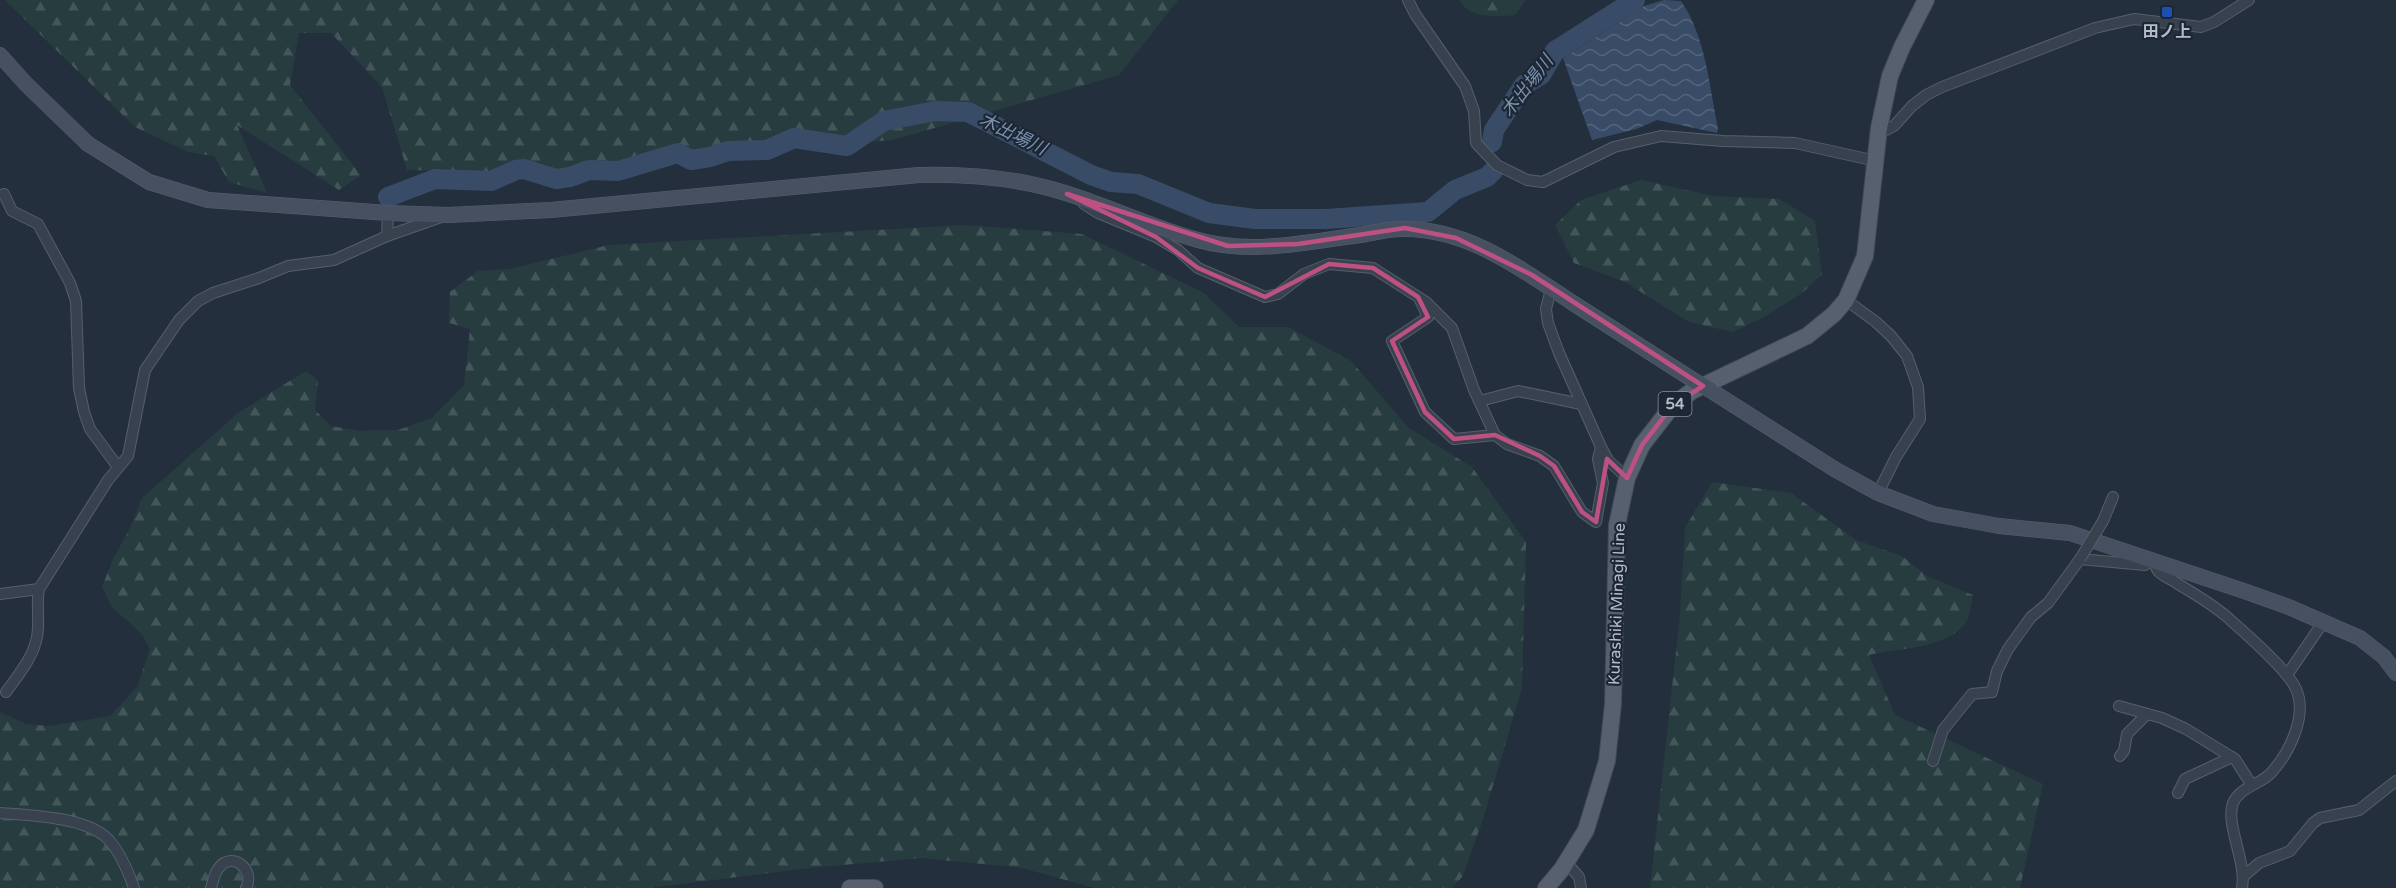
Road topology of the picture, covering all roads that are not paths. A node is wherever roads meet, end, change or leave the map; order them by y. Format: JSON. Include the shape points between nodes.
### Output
{"nodes":[{"id":1,"x":1408,"y":0,"type":"edge"},
{"id":2,"x":1926,"y":0,"type":"edge"},
{"id":3,"x":2249,"y":0,"type":"edge"},
{"id":4,"x":0,"y":55,"type":"edge"},
{"id":5,"x":1879,"y":128,"type":"junction"},
{"id":6,"x":1876,"y":161,"type":"junction"},
{"id":7,"x":4,"y":194,"type":"dead end"},
{"id":8,"x":1067,"y":194,"type":"junction"},
{"id":9,"x":388,"y":213,"type":"junction"},
{"id":10,"x":448,"y":214,"type":"junction"},
{"id":11,"x":387,"y":236,"type":"junction"},
{"id":12,"x":1551,"y":289,"type":"junction"},
{"id":13,"x":1418,"y":297,"type":"junction"},
{"id":14,"x":1846,"y":300,"type":"junction"},
{"id":15,"x":1480,"y":401,"type":"junction"},
{"id":16,"x":1581,"y":404,"type":"junction"},
{"id":17,"x":1495,"y":435,"type":"junction"},
{"id":18,"x":1601,"y":447,"type":"junction"},
{"id":19,"x":118,"y":467,"type":"junction"},
{"id":20,"x":1627,"y":478,"type":"junction"},
{"id":21,"x":1878,"y":493,"type":"junction"},
{"id":22,"x":2113,"y":497,"type":"dead end"},
{"id":23,"x":2080,"y":560,"type":"junction"},
{"id":24,"x":2153,"y":560,"type":"junction"},
{"id":25,"x":39,"y":589,"type":"junction"},
{"id":26,"x":0,"y":594,"type":"edge"},
{"id":27,"x":2324,"y":621,"type":"junction"},
{"id":28,"x":2396,"y":673,"type":"edge"},
{"id":29,"x":2287,"y":675,"type":"junction"},
{"id":30,"x":6,"y":692,"type":"dead end"},
{"id":31,"x":2119,"y":706,"type":"dead end"},
{"id":32,"x":2147,"y":714,"type":"junction"},
{"id":33,"x":2120,"y":756,"type":"dead end"},
{"id":34,"x":2232,"y":757,"type":"junction"},
{"id":35,"x":1933,"y":761,"type":"dead end"},
{"id":36,"x":2396,"y":781,"type":"edge"},
{"id":37,"x":2251,"y":784,"type":"junction"},
{"id":38,"x":2178,"y":793,"type":"dead end"},
{"id":39,"x":0,"y":813,"type":"edge"},
{"id":40,"x":1566,"y":862,"type":"junction"},
{"id":41,"x":2244,"y":876,"type":"junction"},
{"id":42,"x":134,"y":888,"type":"edge"},
{"id":43,"x":211,"y":888,"type":"edge"},
{"id":44,"x":246,"y":888,"type":"edge"},
{"id":45,"x":850,"y":888,"type":"edge"},
{"id":46,"x":875,"y":888,"type":"edge"},
{"id":47,"x":1546,"y":888,"type":"edge"},
{"id":48,"x":1581,"y":888,"type":"edge"},
{"id":49,"x":2242,"y":888,"type":"edge"}],
"edges":[{"from":1,"to":6,"type":"street","via":[[1465,86],[1474,111],[1476,143],[1497,165],[1527,180],[1543,182],[1614,147],[1661,136],[1795,143]]},
{"from":2,"to":5,"type":"main road","name":"Kurashiki Minagi Line","number":"54","via":[[1890,76]]},
{"from":3,"to":5,"type":"street","via":[[2201,27],[2134,19],[2095,28],[1942,87],[1912,106],[1894,126],[1882,132]]},
{"from":4,"to":9,"type":"street","via":[[88,144],[148,182],[208,200]]},
{"from":5,"to":6,"type":"main road","name":"Kurashiki Minagi Line","number":"54"},
{"from":6,"to":14,"type":"main road","name":"Kurashiki Minagi Line","number":"54","via":[[1865,256]]},
{"from":7,"to":19,"type":"street","via":[[12,211],[38,224],[70,283],[76,301],[79,388],[84,412],[90,429]]},
{"from":8,"to":10,"type":"street","via":[[994,177],[919,175],[551,210]]},
{"from":8,"to":12,"type":"street","via":[[1198,240],[1228,246],[1298,244],[1405,228],[1434,233],[1490,250]]},
{"from":8,"to":13,"type":"street","via":[[1098,213],[1156,237],[1198,268],[1265,297],[1278,294],[1304,274],[1329,264],[1373,268]]},
{"from":9,"to":10,"type":"street"},
{"from":9,"to":11,"type":"street"},
{"from":10,"to":11,"type":"street"},
{"from":11,"to":19,"type":"street","via":[[333,260],[288,266],[198,301],[179,320],[145,370],[128,456]]},
{"from":12,"to":16,"type":"street","via":[[1546,309],[1548,323]]},
{"from":12,"to":21,"type":"street","bridge":true},
{"from":13,"to":15,"type":"street","via":[[1452,327]]},
{"from":13,"to":17,"type":"street","via":[[1428,317],[1392,341],[1425,412],[1454,440]]},
{"from":14,"to":20,"type":"main road","name":"Kurashiki Minagi Line","number":"54","via":[[1807,336],[1692,391],[1673,405],[1642,445]]},
{"from":14,"to":21,"type":"street","via":[[1891,336],[1907,356],[1918,387],[1920,419]]},
{"from":15,"to":16,"type":"street","via":[[1518,391]]},
{"from":15,"to":17,"type":"street"},
{"from":16,"to":18,"type":"street"},
{"from":17,"to":18,"type":"street","via":[[1554,466],[1582,512],[1596,522],[1603,483],[1598,459]]},
{"from":18,"to":20,"type":"street"},
{"from":19,"to":25,"type":"street"},
{"from":20,"to":40,"type":"main road","name":"Kurashiki Minagi Line","number":"54","via":[[1617,525],[1613,704],[1607,761],[1586,830]]},
{"from":21,"to":24,"type":"street","via":[[1933,514],[2070,533]]},
{"from":22,"to":23,"type":"street","bridge":true},
{"from":23,"to":24,"type":"street","via":[[2145,565]]},
{"from":23,"to":35,"type":"street","via":[[2008,649],[1992,692],[1972,694],[1943,730]]},
{"from":24,"to":27,"type":"street"},
{"from":24,"to":29,"type":"street","via":[[2158,572],[2216,607]]},
{"from":25,"to":26,"type":"street"},
{"from":25,"to":30,"type":"street","via":[[35,645]]},
{"from":27,"to":28,"type":"street","via":[[2360,638],[2384,657]]},
{"from":27,"to":29,"type":"street"},
{"from":29,"to":37,"type":"street","via":[[2297,689],[2296,730],[2269,775]]},
{"from":31,"to":32,"type":"street"},
{"from":32,"to":33,"type":"street","via":[[2127,734]]},
{"from":32,"to":34,"type":"street","via":[[2186,729]]},
{"from":34,"to":37,"type":"street"},
{"from":34,"to":38,"type":"street","via":[[2185,779]]},
{"from":36,"to":41,"type":"street","via":[[2359,810],[2320,818],[2290,851],[2259,863]]},
{"from":37,"to":41,"type":"street","via":[[2233,802],[2231,817]]},
{"from":39,"to":42,"type":"street","via":[[58,819],[91,828],[116,851]]},
{"from":40,"to":47,"type":"main road","name":"Kurashiki Minagi Line","number":"54"},
{"from":40,"to":48,"type":"street","via":[[1579,877]]},
{"from":41,"to":49,"type":"street"},
{"from":43,"to":44,"type":"street","via":[[218,868],[227,861],[236,861],[249,874]]},
{"from":45,"to":46,"type":"main road"}]}
